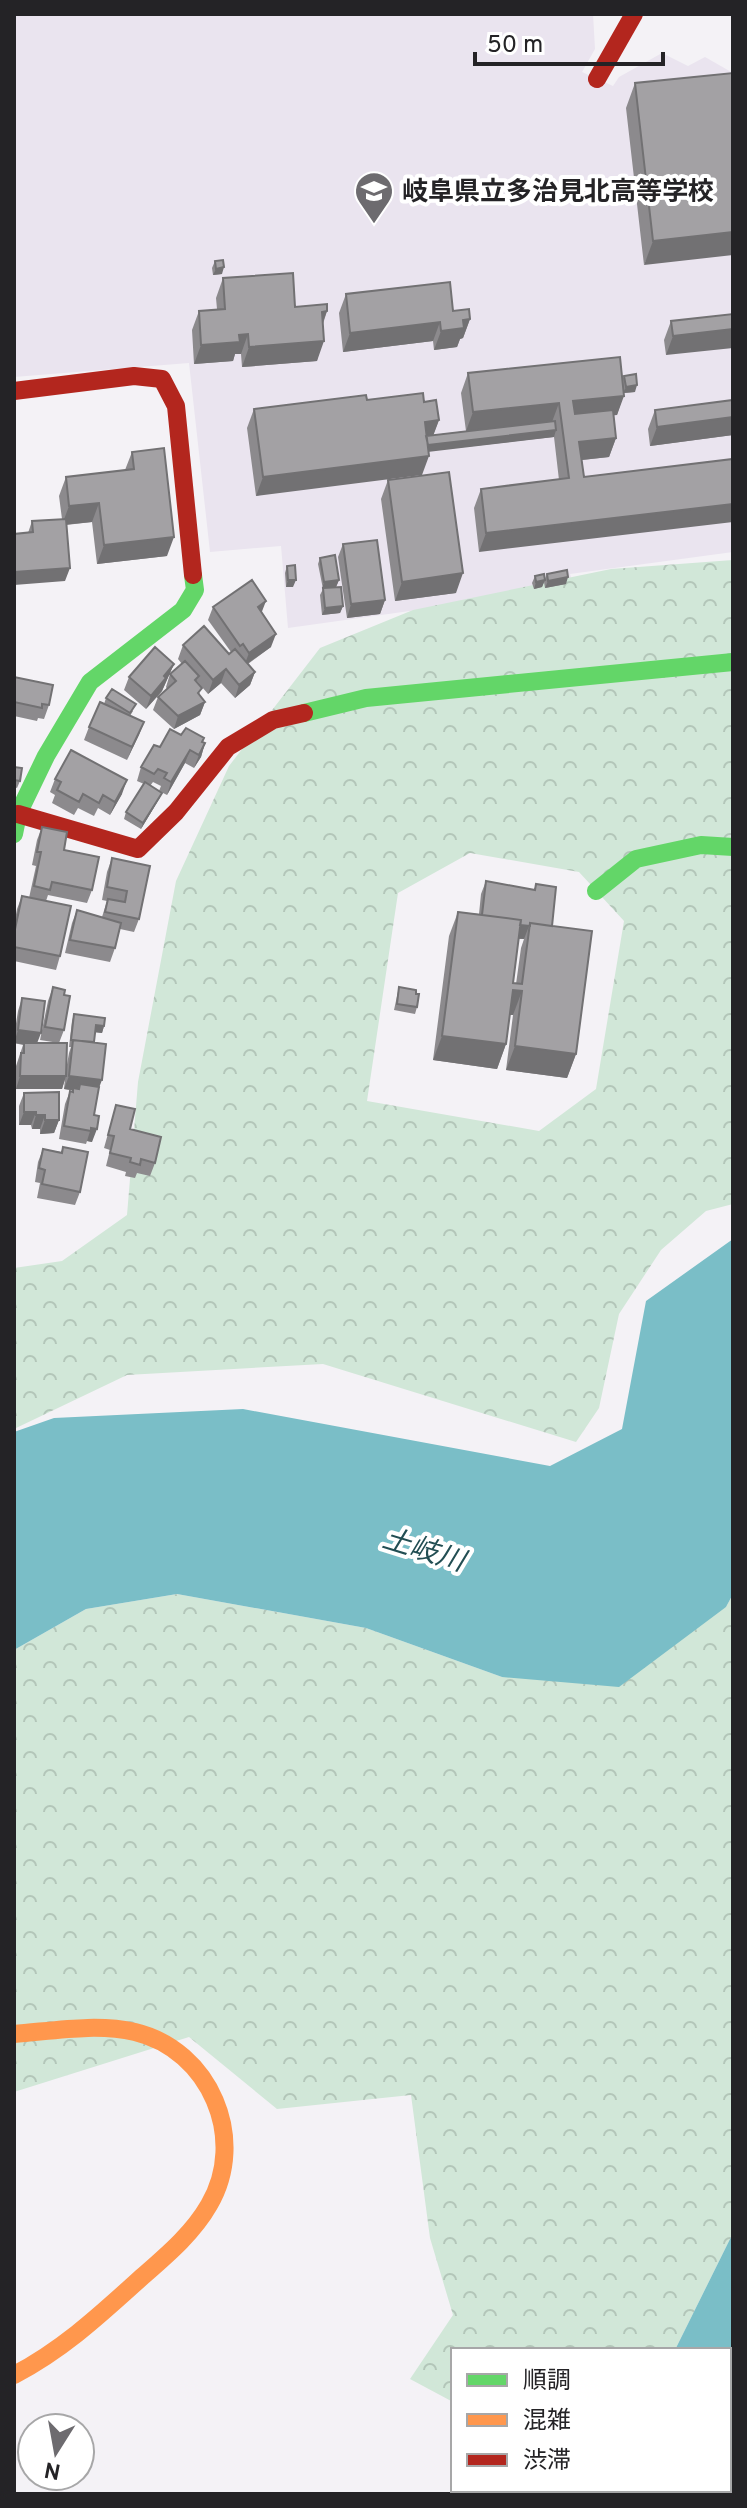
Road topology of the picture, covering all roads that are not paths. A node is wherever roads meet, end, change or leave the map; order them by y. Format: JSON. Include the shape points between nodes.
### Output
{"nodes":[{"id":1,"x":634,"y":14,"type":"edge"},
{"id":2,"x":597,"y":79,"type":"dead end"},
{"id":3,"x":14,"y":391,"type":"edge"},
{"id":4,"x":733,"y":662,"type":"edge"},
{"id":5,"x":18,"y":814,"type":"junction"},
{"id":6,"x":14,"y":834,"type":"edge"},
{"id":7,"x":733,"y":847,"type":"edge"},
{"id":8,"x":596,"y":891,"type":"dead end"},
{"id":9,"x":14,"y":2034,"type":"edge"},
{"id":10,"x":14,"y":2375,"type":"edge"}],
"edges":[{"from":1,"to":2,"type":"street"},
{"from":3,"to":5,"type":"street","via":[[134,376],[162,379],[176,406],[195,590],[183,610],[90,682]]},
{"from":4,"to":5,"type":"street","via":[[366,698],[273,720],[228,747],[176,812],[138,849]]},
{"from":5,"to":6,"type":"street"},
{"from":7,"to":8,"type":"street","via":[[701,845],[636,859]]},
{"from":9,"to":10,"type":"street","via":[[111,2029],[137,2032],[163,2045],[196,2068],[216,2099],[225,2142],[223,2172],[210,2204],[185,2236],[71,2343]]}]}
